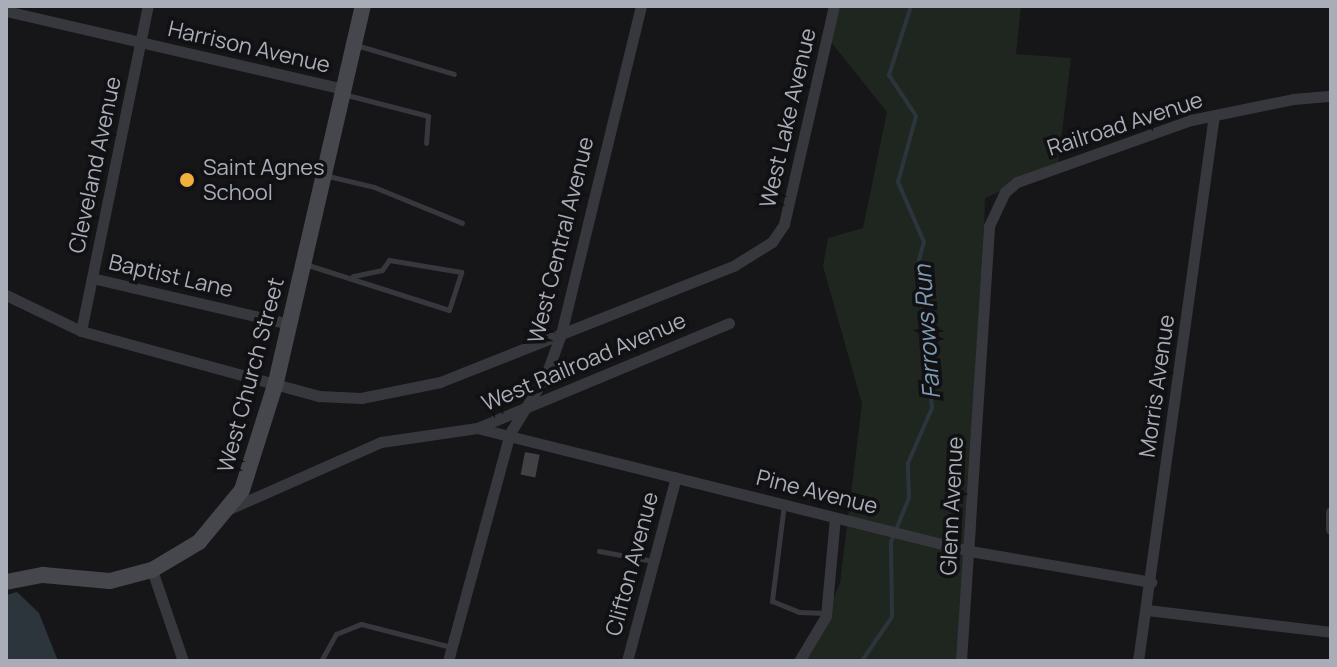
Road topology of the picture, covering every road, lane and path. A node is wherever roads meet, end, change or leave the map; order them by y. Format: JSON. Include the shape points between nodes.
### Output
{"nodes":[{"id":1,"x":148,"y":6,"type":"edge"},
{"id":2,"x":363,"y":6,"type":"edge"},
{"id":3,"x":641,"y":6,"type":"edge"},
{"id":4,"x":834,"y":6,"type":"edge"},
{"id":5,"x":6,"y":11,"type":"edge"},
{"id":6,"x":141,"y":42,"type":"junction"},
{"id":7,"x":354,"y":44,"type":"junction"},
{"id":8,"x":454,"y":74,"type":"dead end"},
{"id":9,"x":343,"y":92,"type":"junction"},
{"id":10,"x":1331,"y":96,"type":"edge"},
{"id":11,"x":1214,"y":115,"type":"junction"},
{"id":12,"x":426,"y":143,"type":"dead end"},
{"id":13,"x":323,"y":175,"type":"junction"},
{"id":14,"x":994,"y":210,"type":"joint"},
{"id":15,"x":462,"y":223,"type":"dead end"},
{"id":16,"x":303,"y":264,"type":"junction"},
{"id":17,"x":353,"y":276,"type":"junction"},
{"id":18,"x":92,"y":278,"type":"junction"},
{"id":19,"x":6,"y":295,"type":"edge"},
{"id":20,"x":729,"y":323,"type":"dead end"},
{"id":21,"x":289,"y":324,"type":"junction"},
{"id":22,"x":81,"y":331,"type":"junction"},
{"id":23,"x":561,"y":334,"type":"junction"},
{"id":24,"x":276,"y":382,"type":"junction"},
{"id":25,"x":528,"y":407,"type":"junction"},
{"id":26,"x":477,"y":428,"type":"junction"},
{"id":27,"x":510,"y":433,"type":"junction"},
{"id":28,"x":676,"y":477,"type":"junction"},
{"id":29,"x":784,"y":504,"type":"junction"},
{"id":30,"x":229,"y":509,"type":"junction"},
{"id":31,"x":1331,"y":512,"type":"edge"},
{"id":32,"x":835,"y":518,"type":"junction"},
{"id":33,"x":1331,"y":529,"type":"edge"},
{"id":34,"x":599,"y":551,"type":"dead end"},
{"id":35,"x":970,"y":551,"type":"junction"},
{"id":36,"x":654,"y":561,"type":"junction"},
{"id":37,"x":152,"y":570,"type":"junction"},
{"id":38,"x":12,"y":581,"type":"edge"},
{"id":39,"x":1151,"y":582,"type":"junction"},
{"id":40,"x":1147,"y":610,"type":"junction"},
{"id":41,"x":827,"y":613,"type":"junction"},
{"id":42,"x":1331,"y":632,"type":"edge"},
{"id":43,"x":452,"y":647,"type":"junction"},
{"id":44,"x":183,"y":661,"type":"edge"},
{"id":45,"x":321,"y":661,"type":"edge"},
{"id":46,"x":448,"y":661,"type":"edge"},
{"id":47,"x":627,"y":661,"type":"edge"},
{"id":48,"x":799,"y":661,"type":"edge"},
{"id":49,"x":961,"y":661,"type":"edge"},
{"id":50,"x":1138,"y":661,"type":"edge"}],
"edges":[{"from":1,"to":6,"type":"street","name":"Cleveland Avenue"},
{"from":2,"to":7,"type":"main road","name":"West Church Street"},
{"from":3,"to":23,"type":"street","name":"West Central Avenue"},
{"from":4,"to":23,"type":"street","name":"West Lake Avenue","via":[[784,224],[775,237],[735,265]]},
{"from":5,"to":6,"type":"street","name":"Harrison Avenue"},
{"from":6,"to":9,"type":"street","name":"Harrison Avenue"},
{"from":6,"to":18,"type":"street","name":"Cleveland Avenue"},
{"from":7,"to":8,"type":"lane"},
{"from":7,"to":9,"type":"main road","name":"West Church Street"},
{"from":9,"to":12,"type":"lane","via":[[428,116]]},
{"from":9,"to":13,"type":"main road","name":"West Church Street"},
{"from":10,"to":11,"type":"street","name":"Railroad Avenue"},
{"from":11,"to":14,"type":"street","name":"Railroad Avenue","via":[[1017,182]]},
{"from":11,"to":39,"type":"street","name":"Morris Avenue"},
{"from":13,"to":15,"type":"lane","via":[[374,187]]},
{"from":13,"to":16,"type":"main road","name":"West Church Street"},
{"from":14,"to":35,"type":"street","name":"Glenn Avenue"},
{"from":16,"to":17,"type":"lane"},
{"from":16,"to":21,"type":"main road","name":"West Church Street"},
{"from":17,"to":17,"type":"lane","via":[[376,289],[449,310],[461,272],[389,260],[382,270]]},
{"from":18,"to":21,"type":"street","name":"Baptist Lane"},
{"from":18,"to":22,"type":"street","name":"Cleveland Avenue"},
{"from":19,"to":22,"type":"street"},
{"from":20,"to":25,"type":"street","name":"West Railroad Avenue"},
{"from":21,"to":24,"type":"main road","name":"West Church Street"},
{"from":22,"to":24,"type":"street"},
{"from":23,"to":24,"type":"street","via":[[440,382],[397,393],[319,396]]},
{"from":23,"to":25,"type":"street","name":"West Central Avenue"},
{"from":24,"to":30,"type":"main road","name":"West Church Street","via":[[254,463]]},
{"from":25,"to":26,"type":"street","name":"West Railroad Avenue"},
{"from":25,"to":27,"type":"street","name":"West Central Avenue"},
{"from":26,"to":27,"type":"street","name":"Pine Avenue"},
{"from":26,"to":30,"type":"street","name":"West Railroad Avenue","via":[[381,442]]},
{"from":27,"to":28,"type":"street","name":"Pine Avenue"},
{"from":27,"to":43,"type":"street","name":"West Central Avenue"},
{"from":28,"to":29,"type":"street","name":"Pine Avenue"},
{"from":28,"to":36,"type":"street","name":"Clifton Avenue"},
{"from":29,"to":32,"type":"street","name":"Pine Avenue"},
{"from":29,"to":41,"type":"lane","via":[[772,601],[799,612]]},
{"from":30,"to":37,"type":"main road","name":"West Church Street","via":[[199,542]]},
{"from":31,"to":33,"type":"street"},
{"from":32,"to":35,"type":"street","name":"Pine Avenue"},
{"from":32,"to":41,"type":"street"},
{"from":34,"to":36,"type":"lane"},
{"from":35,"to":39,"type":"street","name":"Pine Avenue"},
{"from":35,"to":49,"type":"street","name":"Glenn Avenue"},
{"from":36,"to":47,"type":"street","name":"Clifton Avenue"},
{"from":37,"to":38,"type":"main road","name":"West Church Street","via":[[110,581],[43,575]]},
{"from":37,"to":44,"type":"street"},
{"from":39,"to":40,"type":"street","name":"Morris Avenue"},
{"from":40,"to":42,"type":"street"},
{"from":40,"to":50,"type":"street","name":"Morris Avenue"},
{"from":41,"to":48,"type":"street"},
{"from":43,"to":45,"type":"lane","via":[[361,624],[336,634]]},
{"from":43,"to":46,"type":"street","name":"West Central Avenue"}]}
